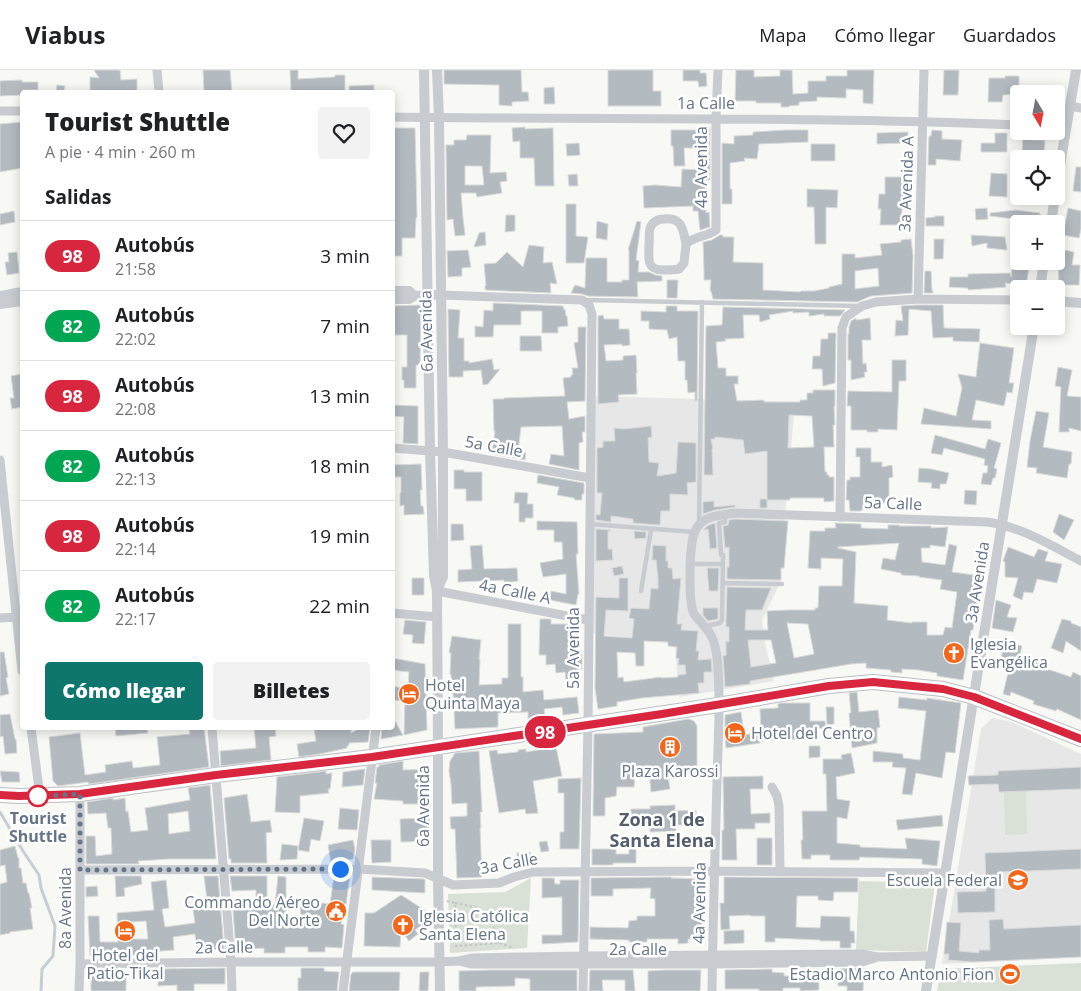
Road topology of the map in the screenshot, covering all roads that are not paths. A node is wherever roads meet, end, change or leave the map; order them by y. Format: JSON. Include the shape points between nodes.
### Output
{"nodes":[{"id":1,"x":157,"y":70,"type":"edge"},
{"id":2,"x":424,"y":70,"type":"edge"},
{"id":3,"x":437,"y":70,"type":"edge"},
{"id":4,"x":718,"y":70,"type":"edge"},
{"id":5,"x":924,"y":70,"type":"edge"},
{"id":6,"x":1076,"y":70,"type":"edge"},
{"id":7,"x":159,"y":90,"type":"edge"},
{"id":8,"x":1070,"y":106,"type":"junction"},
{"id":9,"x":1081,"y":108,"type":"edge"},
{"id":10,"x":0,"y":111,"type":"edge"},
{"id":11,"x":20,"y":111,"type":"edge"},
{"id":12,"x":395,"y":117,"type":"edge"},
{"id":13,"x":425,"y":117,"type":"junction"},
{"id":14,"x":1065,"y":117,"type":"edge"},
{"id":15,"x":439,"y":118,"type":"junction"},
{"id":16,"x":716,"y":118,"type":"junction"},
{"id":17,"x":923,"y":121,"type":"junction"},
{"id":18,"x":1010,"y":125,"type":"edge"},
{"id":19,"x":686,"y":244,"type":"junction"},
{"id":20,"x":395,"y":291,"type":"edge"},
{"id":21,"x":20,"y":292,"type":"edge"},
{"id":22,"x":440,"y":295,"type":"junction"},
{"id":23,"x":0,"y":296,"type":"edge"},
{"id":24,"x":414,"y":296,"type":"junction"},
{"id":25,"x":428,"y":296,"type":"junction"},
{"id":26,"x":1081,"y":297,"type":"edge"},
{"id":27,"x":395,"y":299,"type":"edge"},
{"id":28,"x":918,"y":299,"type":"junction"},
{"id":29,"x":1010,"y":300,"type":"edge"},
{"id":30,"x":1065,"y":300,"type":"edge"},
{"id":31,"x":20,"y":301,"type":"edge"},
{"id":32,"x":1065,"y":301,"type":"edge"},
{"id":33,"x":702,"y":302,"type":"junction"},
{"id":34,"x":1081,"y":303,"type":"edge"},
{"id":35,"x":0,"y":304,"type":"edge"},
{"id":36,"x":587,"y":304,"type":"junction"},
{"id":37,"x":862,"y":306,"type":"junction"},
{"id":38,"x":1033,"y":335,"type":"edge"},
{"id":39,"x":395,"y":448,"type":"edge"},
{"id":40,"x":430,"y":451,"type":"junction"},
{"id":41,"x":442,"y":452,"type":"junction"},
{"id":42,"x":0,"y":460,"type":"edge"},
{"id":43,"x":590,"y":478,"type":"junction"},
{"id":44,"x":724,"y":515,"type":"junction"},
{"id":45,"x":840,"y":516,"type":"junction"},
{"id":46,"x":590,"y":524,"type":"junction"},
{"id":47,"x":1002,"y":524,"type":"junction"},
{"id":48,"x":697,"y":528,"type":"junction"},
{"id":49,"x":651,"y":530,"type":"junction"},
{"id":50,"x":1081,"y":561,"type":"edge"},
{"id":51,"x":691,"y":564,"type":"junction"},
{"id":52,"x":723,"y":564,"type":"junction"},
{"id":53,"x":723,"y":584,"type":"junction"},
{"id":54,"x":782,"y":584,"type":"dead end"},
{"id":55,"x":437,"y":591,"type":"junction"},
{"id":56,"x":641,"y":591,"type":"dead end"},
{"id":57,"x":395,"y":613,"type":"edge"},
{"id":58,"x":437,"y":617,"type":"junction"},
{"id":59,"x":0,"y":618,"type":"edge"},
{"id":60,"x":17,"y":618,"type":"junction"},
{"id":61,"x":588,"y":620,"type":"junction"},
{"id":62,"x":706,"y":628,"type":"junction"},
{"id":63,"x":20,"y":647,"type":"edge"},
{"id":64,"x":974,"y":697,"type":"junction"},
{"id":65,"x":718,"y":705,"type":"junction"},
{"id":66,"x":588,"y":725,"type":"junction"},
{"id":67,"x":30,"y":730,"type":"edge"},
{"id":68,"x":212,"y":730,"type":"edge"},
{"id":69,"x":376,"y":730,"type":"edge"},
{"id":70,"x":1081,"y":739,"type":"edge"},
{"id":71,"x":438,"y":747,"type":"junction"},
{"id":72,"x":372,"y":757,"type":"junction"},
{"id":73,"x":216,"y":775,"type":"junction"},
{"id":74,"x":772,"y":786,"type":"dead end"},
{"id":75,"x":80,"y":794,"type":"junction"},
{"id":76,"x":0,"y":795,"type":"edge"},
{"id":77,"x":40,"y":796,"type":"junction"},
{"id":78,"x":224,"y":869,"type":"junction"},
{"id":79,"x":359,"y":869,"type":"junction"},
{"id":80,"x":80,"y":870,"type":"junction"},
{"id":81,"x":585,"y":871,"type":"junction"},
{"id":82,"x":714,"y":871,"type":"junction"},
{"id":83,"x":780,"y":872,"type":"junction"},
{"id":84,"x":945,"y":873,"type":"junction"},
{"id":85,"x":438,"y":879,"type":"junction"},
{"id":86,"x":932,"y":956,"type":"junction"},
{"id":87,"x":584,"y":960,"type":"junction"},
{"id":88,"x":712,"y":960,"type":"junction"},
{"id":89,"x":348,"y":961,"type":"junction"},
{"id":90,"x":231,"y":962,"type":"junction"},
{"id":91,"x":439,"y":962,"type":"junction"},
{"id":92,"x":80,"y":964,"type":"junction"},
{"id":93,"x":79,"y":991,"type":"edge"},
{"id":94,"x":232,"y":991,"type":"edge"},
{"id":95,"x":343,"y":991,"type":"edge"},
{"id":96,"x":440,"y":991,"type":"edge"},
{"id":97,"x":583,"y":991,"type":"edge"},
{"id":98,"x":712,"y":991,"type":"edge"},
{"id":99,"x":926,"y":991,"type":"edge"}],
"edges":[{"from":1,"to":7,"type":"street"},
{"from":2,"to":13,"type":"street","name":"6a Avenida"},
{"from":3,"to":15,"type":"street","name":"6a Avenida"},
{"from":4,"to":16,"type":"street","name":"4a Avenida"},
{"from":5,"to":17,"type":"street","name":"3a Avenida A"},
{"from":6,"to":8,"type":"street"},
{"from":8,"to":9,"type":"street"},
{"from":8,"to":14,"type":"street"},
{"from":10,"to":11,"type":"street"},
{"from":12,"to":13,"type":"street","name":"1a Calle"},
{"from":13,"to":15,"type":"street","name":"1a Calle"},
{"from":13,"to":25,"type":"street","name":"6a Avenida"},
{"from":15,"to":16,"type":"street","name":"1a Calle"},
{"from":15,"to":22,"type":"street","name":"6a Avenida"},
{"from":16,"to":17,"type":"street","name":"1a Calle"},
{"from":16,"to":19,"type":"street","name":"4a Avenida","via":[[717,226],[714,232]]},
{"from":17,"to":18,"type":"street","name":"1a Calle"},
{"from":17,"to":28,"type":"street","name":"3a Avenida A"},
{"from":19,"to":19,"type":"street","name":"4a Avenida","via":[[684,263],[679,269],[652,267],[649,259],[650,229],[656,220],[677,220]]},
{"from":20,"to":24,"type":"street","via":[[409,291]]},
{"from":21,"to":23,"type":"street"},
{"from":22,"to":25,"type":"street"},
{"from":22,"to":36,"type":"street","via":[[582,300]]},
{"from":22,"to":41,"type":"street","name":"6a Avenida"},
{"from":24,"to":25,"type":"street"},
{"from":24,"to":27,"type":"street"},
{"from":25,"to":40,"type":"street","name":"6a Avenida"},
{"from":26,"to":30,"type":"street"},
{"from":28,"to":29,"type":"street"},
{"from":28,"to":37,"type":"street"},
{"from":31,"to":35,"type":"street"},
{"from":32,"to":34,"type":"street"},
{"from":33,"to":36,"type":"lane","via":[[589,300]]},
{"from":33,"to":37,"type":"lane"},
{"from":33,"to":48,"type":"lane"},
{"from":36,"to":43,"type":"street","name":"5a Avenida","via":[[592,314]]},
{"from":37,"to":45,"type":"street","via":[[846,317],[842,328]]},
{"from":38,"to":47,"type":"street","name":"3a Avenida"},
{"from":39,"to":40,"type":"street","name":"5a Calle"},
{"from":40,"to":41,"type":"street","name":"5a Calle"},
{"from":40,"to":55,"type":"street","name":"6a Avenida"},
{"from":41,"to":43,"type":"street","name":"5a Calle"},
{"from":41,"to":55,"type":"street","name":"6a Avenida","via":[[442,577]]},
{"from":42,"to":60,"type":"street"},
{"from":43,"to":46,"type":"street","name":"5a Avenida"},
{"from":44,"to":45,"type":"street","name":"5a Calle"},
{"from":44,"to":48,"type":"street","name":"5a Calle","via":[[709,517]]},
{"from":44,"to":52,"type":"lane","via":[[725,522],[719,523]]},
{"from":45,"to":47,"type":"street","name":"5a Calle"},
{"from":46,"to":49,"type":"lane"},
{"from":46,"to":61,"type":"street","name":"5a Avenida"},
{"from":47,"to":50,"type":"street","name":"5a Calle","via":[[1019,529]]},
{"from":47,"to":64,"type":"street","name":"3a Avenida"},
{"from":48,"to":49,"type":"lane"},
{"from":48,"to":51,"type":"street","name":"4a Avenida"},
{"from":49,"to":56,"type":"lane"},
{"from":51,"to":52,"type":"lane"},
{"from":51,"to":62,"type":"street","name":"4a Avenida","via":[[691,603],[694,614]]},
{"from":52,"to":53,"type":"lane"},
{"from":53,"to":54,"type":"lane"},
{"from":53,"to":62,"type":"lane","via":[[721,622]]},
{"from":55,"to":58,"type":"street","name":"6a Avenida"},
{"from":55,"to":61,"type":"street","name":"4a Calle A"},
{"from":57,"to":58,"type":"street"},
{"from":58,"to":71,"type":"street","name":"6a Avenida"},
{"from":59,"to":60,"type":"street"},
{"from":60,"to":63,"type":"street"},
{"from":61,"to":66,"type":"street","name":"5a Avenida"},
{"from":62,"to":65,"type":"street","name":"4a Avenida","via":[[714,640]]},
{"from":64,"to":65,"type":"main road","via":[[943,689],[873,682],[829,686]]},
{"from":64,"to":70,"type":"main road"},
{"from":64,"to":84,"type":"street","name":"3a Avenida"},
{"from":65,"to":66,"type":"main road"},
{"from":65,"to":82,"type":"street","name":"4a Avenida"},
{"from":66,"to":71,"type":"main road"},
{"from":66,"to":81,"type":"street","name":"5a Avenida"},
{"from":67,"to":77,"type":"street"},
{"from":68,"to":73,"type":"street"},
{"from":69,"to":72,"type":"street"},
{"from":71,"to":72,"type":"main road"},
{"from":71,"to":85,"type":"street","name":"6a Avenida"},
{"from":72,"to":73,"type":"main road"},
{"from":72,"to":79,"type":"street"},
{"from":73,"to":75,"type":"main road"},
{"from":73,"to":78,"type":"street"},
{"from":74,"to":83,"type":"street","via":[[779,806]]},
{"from":75,"to":77,"type":"main road"},
{"from":75,"to":80,"type":"street","name":"8a Avenida"},
{"from":76,"to":77,"type":"main road"},
{"from":78,"to":79,"type":"street","name":"3a Calle"},
{"from":78,"to":80,"type":"street","name":"3a Calle"},
{"from":78,"to":90,"type":"street"},
{"from":79,"to":85,"type":"street","name":"3a Calle","via":[[425,873]]},
{"from":79,"to":89,"type":"street"},
{"from":80,"to":92,"type":"street","name":"8a Avenida"},
{"from":81,"to":82,"type":"street","name":"3a Calle"},
{"from":81,"to":85,"type":"street","name":"3a Calle","via":[[532,872],[499,884],[453,885]]},
{"from":81,"to":87,"type":"street","name":"5a Avenida"},
{"from":82,"to":83,"type":"street","name":"3a Calle"},
{"from":82,"to":88,"type":"street","name":"4a Avenida"},
{"from":83,"to":84,"type":"street","name":"3a Calle"},
{"from":84,"to":86,"type":"street","name":"3a Avenida"},
{"from":85,"to":91,"type":"street","name":"6a Avenida"},
{"from":86,"to":88,"type":"street","name":"2a Calle","via":[[877,957],[862,962]]},
{"from":86,"to":99,"type":"street","name":"3a Avenida"},
{"from":87,"to":88,"type":"street","name":"2a Calle"},
{"from":87,"to":91,"type":"street","name":"2a Calle"},
{"from":87,"to":97,"type":"street","name":"5a Avenida"},
{"from":88,"to":98,"type":"street","name":"4a Avenida"},
{"from":89,"to":90,"type":"street","name":"2a Calle"},
{"from":89,"to":91,"type":"street","name":"2a Calle"},
{"from":89,"to":95,"type":"street"},
{"from":90,"to":92,"type":"street","name":"2a Calle"},
{"from":90,"to":94,"type":"street"},
{"from":91,"to":96,"type":"street","name":"6a Avenida"},
{"from":92,"to":93,"type":"street","name":"8a Avenida"}]}
